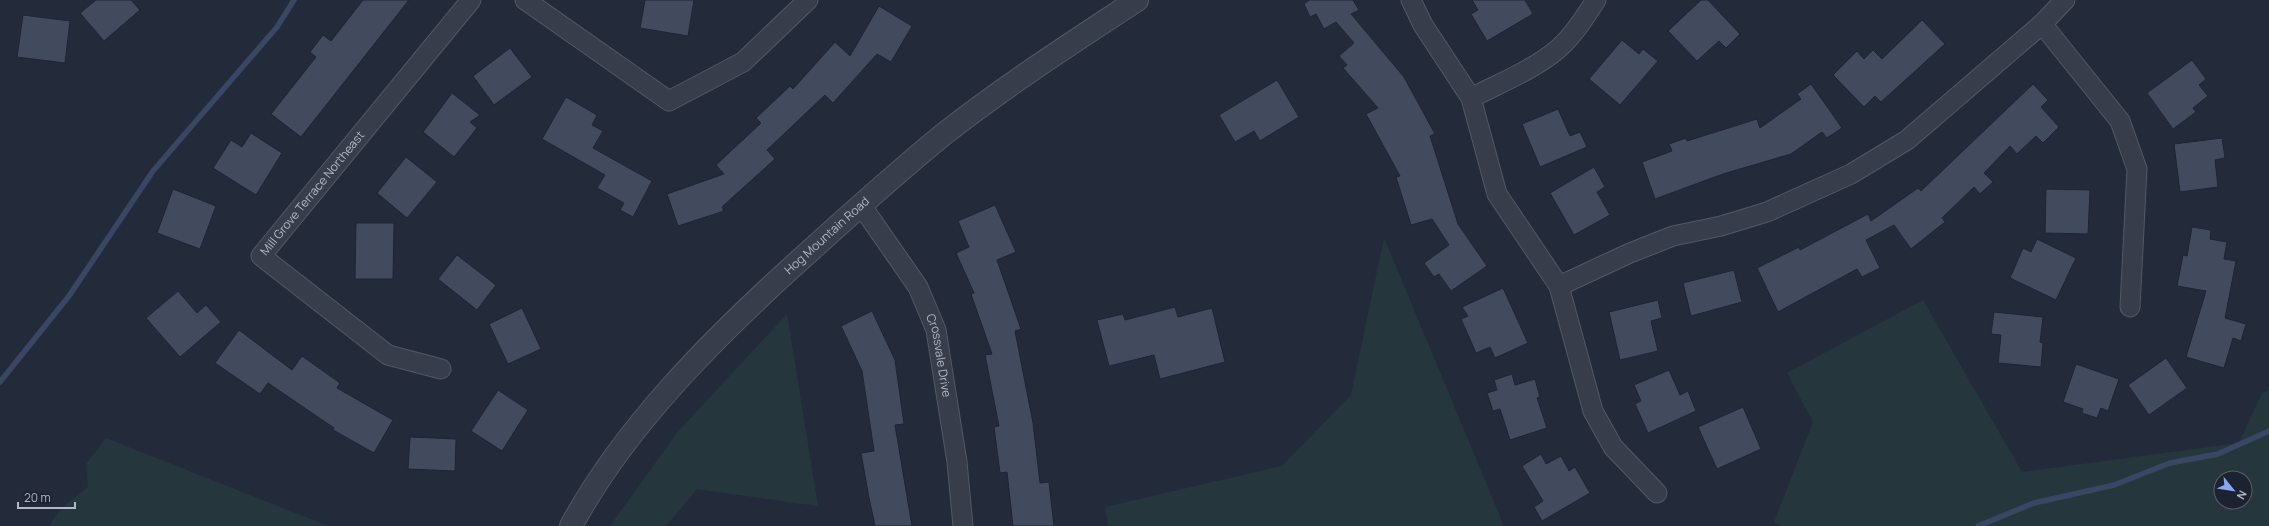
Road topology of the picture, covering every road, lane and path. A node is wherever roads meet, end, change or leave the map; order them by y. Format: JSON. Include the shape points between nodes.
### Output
{"nodes":[{"id":1,"x":471,"y":0,"type":"edge"},
{"id":2,"x":525,"y":0,"type":"edge"},
{"id":3,"x":808,"y":0,"type":"edge"},
{"id":4,"x":1137,"y":0,"type":"edge"},
{"id":5,"x":1411,"y":0,"type":"edge"},
{"id":6,"x":1596,"y":0,"type":"edge"},
{"id":7,"x":2065,"y":0,"type":"edge"},
{"id":8,"x":2042,"y":24,"type":"junction"},
{"id":9,"x":1471,"y":98,"type":"junction"},
{"id":10,"x":861,"y":204,"type":"junction"},
{"id":11,"x":1559,"y":286,"type":"junction"},
{"id":12,"x":2130,"y":307,"type":"dead end"},
{"id":13,"x":441,"y":369,"type":"dead end"},
{"id":14,"x":1657,"y":493,"type":"dead end"},
{"id":15,"x":571,"y":526,"type":"edge"},
{"id":16,"x":963,"y":526,"type":"edge"}],
"edges":[{"from":1,"to":13,"type":"street","name":"Mill Grove Terrace Northeast","via":[[261,256],[388,355]]},
{"from":2,"to":3,"type":"street","via":[[669,101],[742,62]]},
{"from":4,"to":10,"type":"street","name":"Hog Mountain Road","via":[[945,134]]},
{"from":5,"to":9,"type":"street","via":[[1423,25]]},
{"from":6,"to":9,"type":"street","via":[[1582,21],[1558,48],[1534,66]]},
{"from":7,"to":8,"type":"street"},
{"from":8,"to":11,"type":"street","via":[[1907,140],[1851,174],[1767,212],[1721,226],[1673,236]]},
{"from":8,"to":12,"type":"street","via":[[2120,121],[2137,169]]},
{"from":9,"to":11,"type":"street","via":[[1497,194]]},
{"from":10,"to":15,"type":"street","name":"Hog Mountain Road","via":[[732,322],[633,432],[582,505]]},
{"from":10,"to":16,"type":"street","name":"Crossvale Drive","via":[[918,287],[936,330],[957,462]]},
{"from":11,"to":14,"type":"street","via":[[1593,411],[1613,447]]}]}
